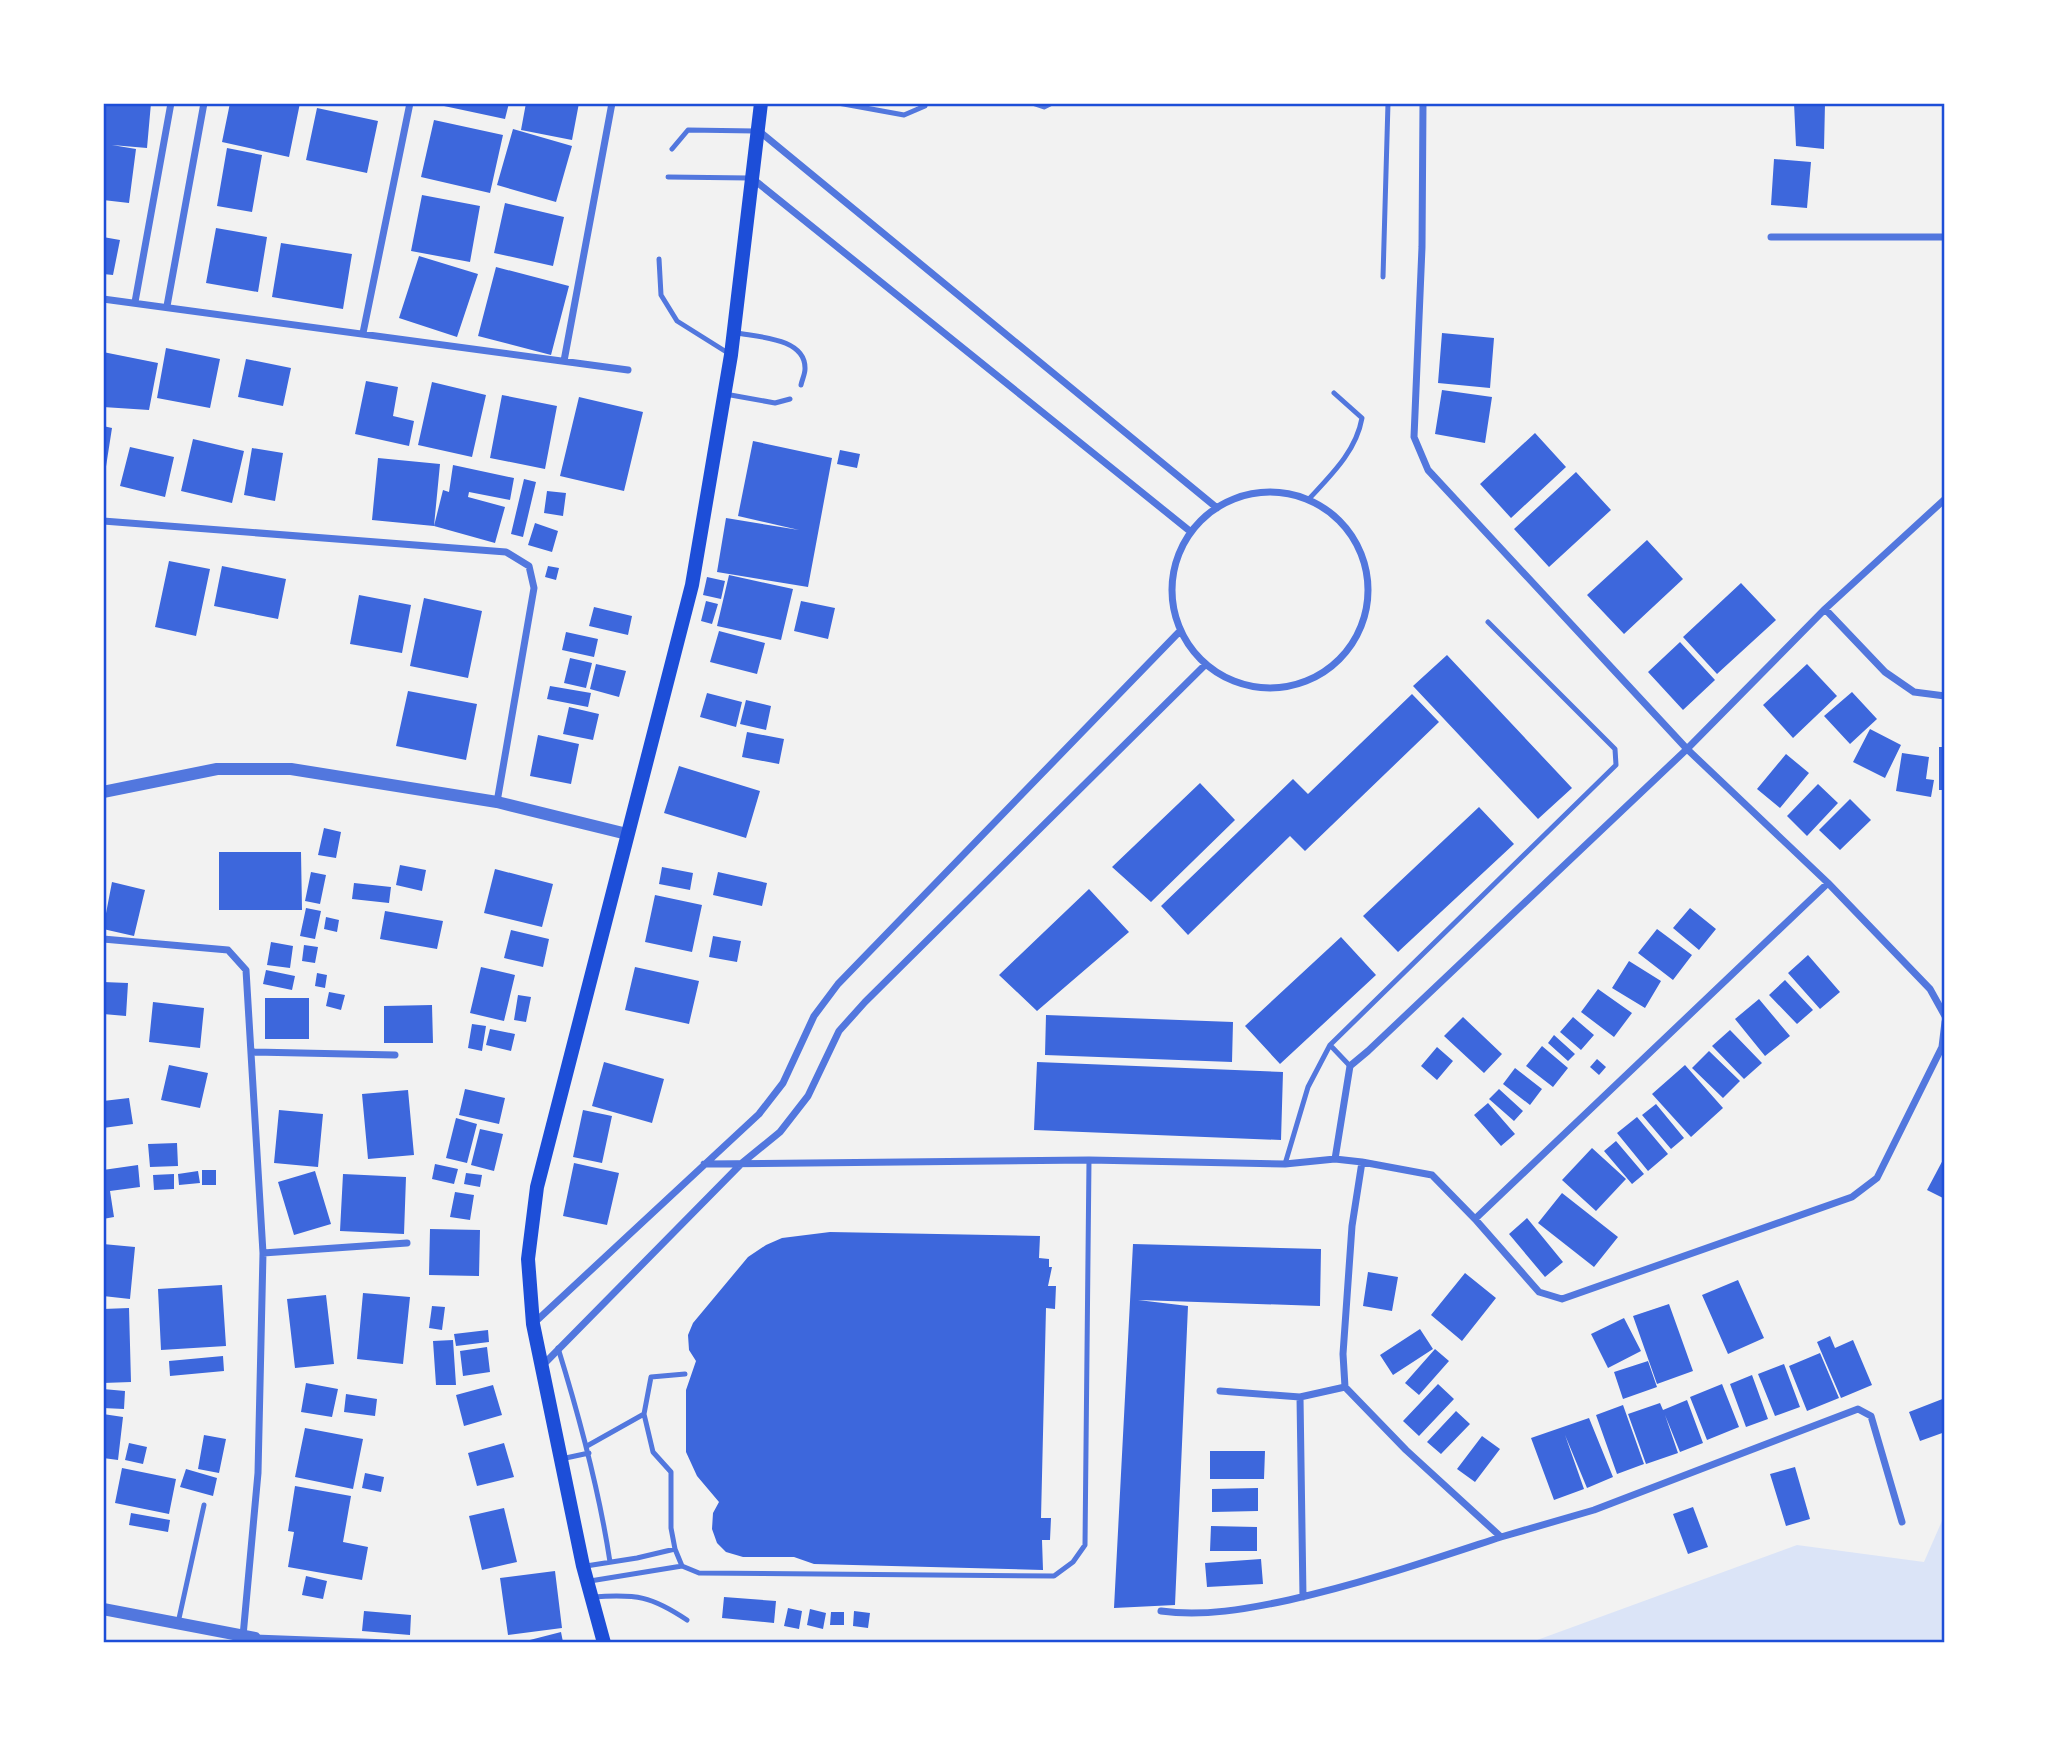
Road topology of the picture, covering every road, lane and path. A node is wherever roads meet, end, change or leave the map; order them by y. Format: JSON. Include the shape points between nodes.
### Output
{"nodes":[{"id":1,"x":170,"y":103,"type":"edge"},
{"id":2,"x":204,"y":103,"type":"edge"},
{"id":3,"x":410,"y":103,"type":"edge"},
{"id":4,"x":612,"y":103,"type":"edge"},
{"id":5,"x":761,"y":103,"type":"edge"},
{"id":6,"x":838,"y":103,"type":"edge"},
{"id":7,"x":926,"y":103,"type":"edge"},
{"id":8,"x":1032,"y":103,"type":"edge"},
{"id":9,"x":1052,"y":103,"type":"edge"},
{"id":10,"x":1388,"y":103,"type":"edge"},
{"id":11,"x":1423,"y":103,"type":"edge"},
{"id":12,"x":758,"y":131,"type":"junction"},
{"id":13,"x":671,"y":149,"type":"dead end"},
{"id":14,"x":668,"y":177,"type":"dead end"},
{"id":15,"x":753,"y":179,"type":"junction"},
{"id":16,"x":1771,"y":236,"type":"dead end"},
{"id":17,"x":1945,"y":237,"type":"edge"},
{"id":18,"x":659,"y":259,"type":"dead end"},
{"id":19,"x":1383,"y":277,"type":"dead end"},
{"id":20,"x":103,"y":299,"type":"edge"},
{"id":21,"x":135,"y":302,"type":"junction"},
{"id":22,"x":167,"y":306,"type":"junction"},
{"id":23,"x":734,"y":332,"type":"junction"},
{"id":24,"x":363,"y":333,"type":"junction"},
{"id":25,"x":731,"y":355,"type":"junction"},
{"id":26,"x":564,"y":361,"type":"junction"},
{"id":27,"x":628,"y":370,"type":"dead end"},
{"id":28,"x":801,"y":385,"type":"dead end"},
{"id":29,"x":724,"y":393,"type":"junction"},
{"id":30,"x":1334,"y":393,"type":"dead end"},
{"id":31,"x":790,"y":399,"type":"dead end"},
{"id":32,"x":1945,"y":499,"type":"edge"},
{"id":33,"x":1308,"y":500,"type":"junction"},
{"id":34,"x":1217,"y":508,"type":"junction"},
{"id":35,"x":103,"y":521,"type":"edge"},
{"id":36,"x":1191,"y":532,"type":"junction"},
{"id":37,"x":1825,"y":609,"type":"junction"},
{"id":38,"x":1488,"y":622,"type":"dead end"},
{"id":39,"x":1180,"y":631,"type":"junction"},
{"id":40,"x":1206,"y":664,"type":"junction"},
{"id":41,"x":1945,"y":696,"type":"edge"},
{"id":42,"x":1687,"y":749,"type":"junction"},
{"id":43,"x":103,"y":792,"type":"edge"},
{"id":44,"x":497,"y":802,"type":"junction"},
{"id":45,"x":627,"y":834,"type":"junction"},
{"id":46,"x":1828,"y":883,"type":"junction"},
{"id":47,"x":103,"y":939,"type":"edge"},
{"id":48,"x":1945,"y":1016,"type":"edge"},
{"id":49,"x":1945,"y":1022,"type":"edge"},
{"id":50,"x":1330,"y":1045,"type":"junction"},
{"id":51,"x":251,"y":1052,"type":"junction"},
{"id":52,"x":395,"y":1055,"type":"dead end"},
{"id":53,"x":1350,"y":1066,"type":"junction"},
{"id":54,"x":1335,"y":1159,"type":"junction"},
{"id":55,"x":1090,"y":1160,"type":"junction"},
{"id":56,"x":1362,"y":1162,"type":"junction"},
{"id":57,"x":742,"y":1163,"type":"junction"},
{"id":58,"x":704,"y":1164,"type":"junction"},
{"id":59,"x":1284,"y":1164,"type":"junction"},
{"id":60,"x":1475,"y":1219,"type":"junction"},
{"id":61,"x":407,"y":1243,"type":"dead end"},
{"id":62,"x":262,"y":1252,"type":"junction"},
{"id":63,"x":533,"y":1324,"type":"junction"},
{"id":64,"x":557,"y":1348,"type":"junction"},
{"id":65,"x":541,"y":1368,"type":"junction"},
{"id":66,"x":685,"y":1374,"type":"dead end"},
{"id":67,"x":1345,"y":1387,"type":"junction"},
{"id":68,"x":1220,"y":1391,"type":"dead end"},
{"id":69,"x":1300,"y":1397,"type":"junction"},
{"id":70,"x":645,"y":1414,"type":"junction"},
{"id":71,"x":588,"y":1450,"type":"junction"},
{"id":72,"x":561,"y":1459,"type":"junction"},
{"id":73,"x":204,"y":1505,"type":"dead end"},
{"id":74,"x":1902,"y":1522,"type":"dead end"},
{"id":75,"x":1501,"y":1537,"type":"junction"},
{"id":76,"x":675,"y":1549,"type":"junction"},
{"id":77,"x":610,"y":1562,"type":"junction"},
{"id":78,"x":682,"y":1566,"type":"junction"},
{"id":79,"x":585,"y":1574,"type":"junction"},
{"id":80,"x":590,"y":1597,"type":"junction"},
{"id":81,"x":1303,"y":1597,"type":"junction"},
{"id":82,"x":103,"y":1609,"type":"edge"},
{"id":83,"x":1161,"y":1611,"type":"dead end"},
{"id":84,"x":687,"y":1620,"type":"dead end"},
{"id":85,"x":178,"y":1623,"type":"junction"},
{"id":86,"x":247,"y":1639,"type":"edge"},
{"id":87,"x":389,"y":1643,"type":"edge"},
{"id":88,"x":604,"y":1643,"type":"edge"}],
"edges":[{"from":1,"to":21,"type":"street"},
{"from":2,"to":22,"type":"street"},
{"from":3,"to":24,"type":"street"},
{"from":4,"to":26,"type":"street"},
{"from":5,"to":12,"type":"main road"},
{"from":6,"to":7,"type":"lane","via":[[904,115]]},
{"from":8,"to":9,"type":"lane","via":[[1044,107]]},
{"from":10,"to":19,"type":"lane"},
{"from":11,"to":42,"type":"street","via":[[1414,437],[1428,470]]},
{"from":12,"to":13,"type":"lane","via":[[688,130]]},
{"from":12,"to":15,"type":"main road"},
{"from":12,"to":34,"type":"street"},
{"from":14,"to":15,"type":"lane"},
{"from":15,"to":23,"type":"main road"},
{"from":15,"to":36,"type":"street"},
{"from":16,"to":17,"type":"street"},
{"from":18,"to":25,"type":"lane","via":[[661,295],[677,321]]},
{"from":20,"to":21,"type":"street"},
{"from":21,"to":22,"type":"street"},
{"from":22,"to":24,"type":"street"},
{"from":23,"to":25,"type":"main road"},
{"from":23,"to":28,"type":"lane","via":[[783,341],[799,352],[805,367]]},
{"from":24,"to":26,"type":"street"},
{"from":25,"to":29,"type":"main road"},
{"from":26,"to":27,"type":"street"},
{"from":29,"to":31,"type":"lane","via":[[775,403]]},
{"from":29,"to":45,"type":"main road","via":[[692,585]]},
{"from":30,"to":33,"type":"lane","via":[[1362,418],[1359,436]]},
{"from":32,"to":37,"type":"street"},
{"from":33,"to":34,"type":"street","via":[[1290,494],[1252,494]]},
{"from":33,"to":40,"type":"street","via":[[1339,520],[1352,534],[1364,560],[1368,607],[1355,642],[1329,670],[1295,686],[1257,688]]},
{"from":34,"to":36,"type":"street"},
{"from":35,"to":44,"type":"street","via":[[506,552],[529,566],[534,589]]},
{"from":36,"to":39,"type":"street","via":[[1172,580]]},
{"from":37,"to":41,"type":"street","via":[[1885,672],[1914,692]]},
{"from":37,"to":42,"type":"street"},
{"from":38,"to":50,"type":"lane","via":[[1615,749],[1616,765]]},
{"from":39,"to":40,"type":"street"},
{"from":39,"to":58,"type":"street","via":[[838,984],[814,1016],[783,1083],[759,1114]]},
{"from":40,"to":57,"type":"street","via":[[865,1002],[839,1031],[808,1096],[780,1132]]},
{"from":42,"to":46,"type":"street"},
{"from":42,"to":53,"type":"street"},
{"from":43,"to":44,"type":"street","via":[[217,769],[291,769]]},
{"from":44,"to":45,"type":"street"},
{"from":45,"to":63,"type":"main road","via":[[537,1187],[528,1259]]},
{"from":46,"to":48,"type":"street","via":[[1930,989]]},
{"from":46,"to":60,"type":"street"},
{"from":47,"to":51,"type":"street","via":[[228,950],[246,970]]},
{"from":49,"to":60,"type":"street","via":[[1942,1047],[1877,1178],[1852,1197],[1563,1299],[1539,1292]]},
{"from":50,"to":53,"type":"lane"},
{"from":50,"to":59,"type":"lane","via":[[1308,1087]]},
{"from":51,"to":52,"type":"street"},
{"from":51,"to":62,"type":"street"},
{"from":53,"to":54,"type":"street"},
{"from":54,"to":56,"type":"street"},
{"from":54,"to":59,"type":"street"},
{"from":55,"to":57,"type":"street"},
{"from":55,"to":59,"type":"street"},
{"from":55,"to":78,"type":"lane","via":[[1084,1545],[1073,1562],[1054,1576],[699,1573]]},
{"from":56,"to":60,"type":"street","via":[[1432,1175]]},
{"from":56,"to":67,"type":"street","via":[[1352,1226]]},
{"from":57,"to":58,"type":"street"},
{"from":57,"to":64,"type":"street"},
{"from":58,"to":63,"type":"street"},
{"from":61,"to":62,"type":"street"},
{"from":62,"to":86,"type":"street","via":[[258,1473]]},
{"from":63,"to":65,"type":"main road"},
{"from":64,"to":65,"type":"street"},
{"from":64,"to":71,"type":"lane"},
{"from":65,"to":72,"type":"main road"},
{"from":66,"to":70,"type":"lane","via":[[651,1377]]},
{"from":67,"to":69,"type":"street"},
{"from":67,"to":75,"type":"street"},
{"from":68,"to":69,"type":"street"},
{"from":69,"to":81,"type":"street"},
{"from":70,"to":71,"type":"lane"},
{"from":70,"to":76,"type":"lane","via":[[653,1452],[671,1472]]},
{"from":71,"to":72,"type":"lane"},
{"from":71,"to":77,"type":"lane"},
{"from":72,"to":79,"type":"main road"},
{"from":73,"to":85,"type":"lane"},
{"from":74,"to":75,"type":"street","via":[[1871,1416],[1858,1409],[1594,1510]]},
{"from":75,"to":81,"type":"street"},
{"from":76,"to":77,"type":"lane"},
{"from":76,"to":78,"type":"lane"},
{"from":77,"to":79,"type":"lane"},
{"from":78,"to":79,"type":"lane"},
{"from":79,"to":80,"type":"main road"},
{"from":80,"to":84,"type":"lane","via":[[626,1594],[647,1598]]},
{"from":80,"to":88,"type":"main road"},
{"from":81,"to":83,"type":"street","via":[[1241,1610]]},
{"from":82,"to":85,"type":"street"},
{"from":85,"to":86,"type":"street"},
{"from":86,"to":87,"type":"street"}]}
